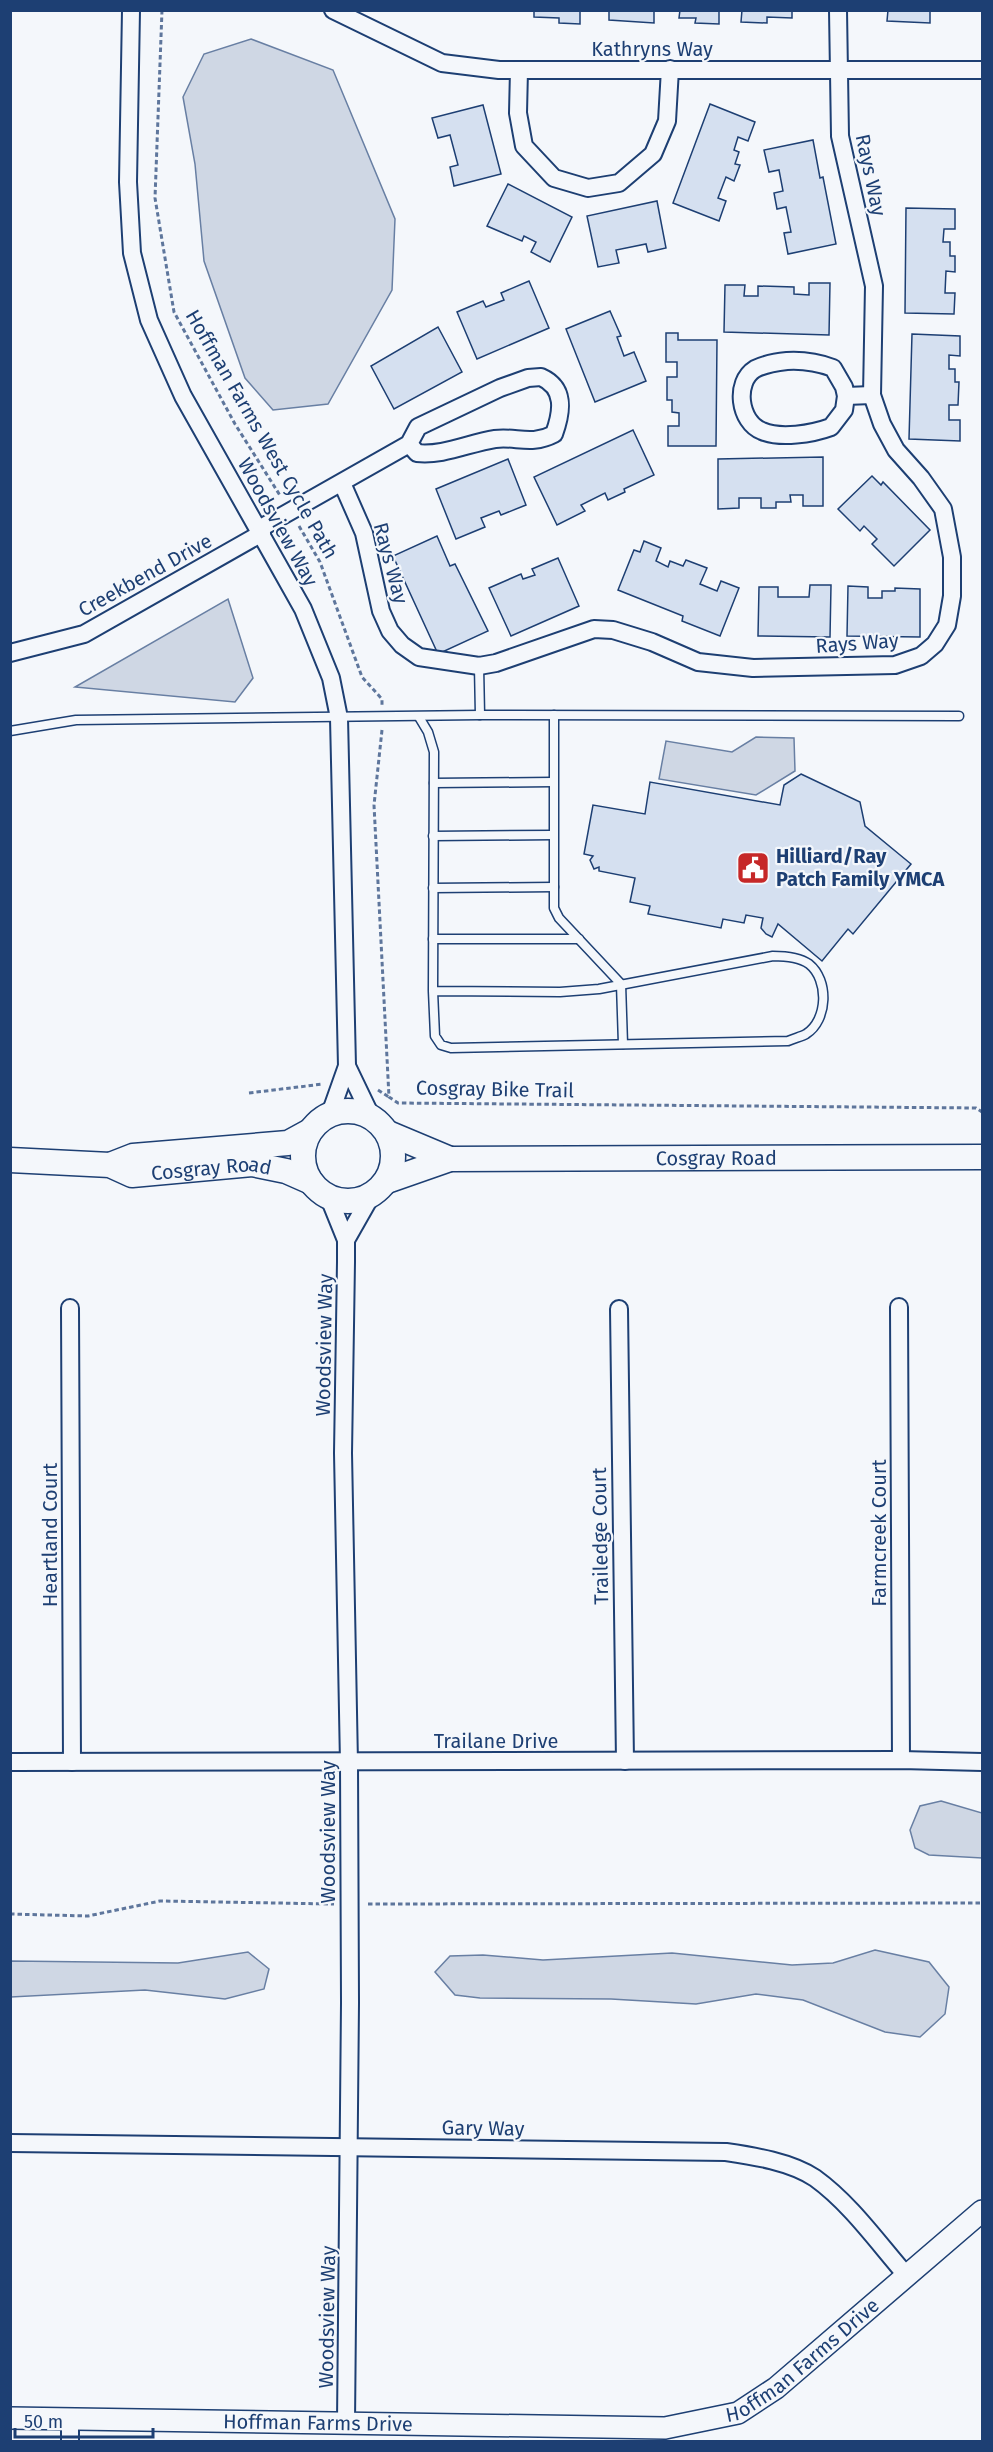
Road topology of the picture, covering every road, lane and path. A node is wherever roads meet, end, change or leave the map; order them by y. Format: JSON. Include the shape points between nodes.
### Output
{"nodes":[{"id":1,"x":131,"y":10,"type":"edge"},
{"id":2,"x":162,"y":10,"type":"edge"},
{"id":3,"x":838,"y":10,"type":"edge"},
{"id":4,"x":341,"y":12,"type":"edge"},
{"id":5,"x":670,"y":69,"type":"junction"},
{"id":6,"x":519,"y":70,"type":"junction"},
{"id":7,"x":982,"y":70,"type":"edge"},
{"id":8,"x":838,"y":71,"type":"junction"},
{"id":9,"x":872,"y":395,"type":"junction"},
{"id":10,"x":846,"y":396,"type":"junction"},
{"id":11,"x":409,"y":444,"type":"junction"},
{"id":12,"x":342,"y":483,"type":"junction"},
{"id":13,"x":291,"y":512,"type":"junction"},
{"id":14,"x":260,"y":531,"type":"junction"},
{"id":15,"x":10,"y":653,"type":"edge"},
{"id":16,"x":479,"y":666,"type":"junction"},
{"id":17,"x":480,"y":715,"type":"junction"},
{"id":18,"x":554,"y":715,"type":"junction"},
{"id":19,"x":959,"y":716,"type":"dead end"},
{"id":20,"x":382,"y":717,"type":"junction"},
{"id":21,"x":419,"y":717,"type":"junction"},
{"id":22,"x":339,"y":718,"type":"junction"},
{"id":23,"x":10,"y":731,"type":"edge"},
{"id":24,"x":553,"y":782,"type":"junction"},
{"id":25,"x":434,"y":783,"type":"junction"},
{"id":26,"x":554,"y":835,"type":"junction"},
{"id":27,"x":434,"y":836,"type":"junction"},
{"id":28,"x":554,"y":887,"type":"junction"},
{"id":29,"x":433,"y":888,"type":"junction"},
{"id":30,"x":433,"y":939,"type":"junction"},
{"id":31,"x":579,"y":939,"type":"junction"},
{"id":32,"x":621,"y":984,"type":"junction"},
{"id":33,"x":433,"y":991,"type":"junction"},
{"id":34,"x":623,"y":1044,"type":"junction"},
{"id":35,"x":347,"y":1066,"type":"junction"},
{"id":36,"x":982,"y":1112,"type":"edge"},
{"id":37,"x":330,"y":1114,"type":"junction"},
{"id":38,"x":371,"y":1116,"type":"junction"},
{"id":39,"x":310,"y":1131,"type":"junction"},
{"id":40,"x":388,"y":1133,"type":"junction"},
{"id":41,"x":982,"y":1157,"type":"edge"},
{"id":42,"x":450,"y":1159,"type":"junction"},
{"id":43,"x":10,"y":1160,"type":"edge"},
{"id":44,"x":110,"y":1165,"type":"junction"},
{"id":45,"x":311,"y":1182,"type":"junction"},
{"id":46,"x":379,"y":1188,"type":"junction"},
{"id":47,"x":329,"y":1198,"type":"junction"},
{"id":48,"x":346,"y":1240,"type":"junction"},
{"id":49,"x":899,"y":1307,"type":"dead end"},
{"id":50,"x":70,"y":1308,"type":"dead end"},
{"id":51,"x":619,"y":1309,"type":"dead end"},
{"id":52,"x":901,"y":1760,"type":"junction"},
{"id":53,"x":625,"y":1761,"type":"junction"},
{"id":54,"x":10,"y":1762,"type":"edge"},
{"id":55,"x":72,"y":1762,"type":"junction"},
{"id":56,"x":982,"y":1762,"type":"edge"},
{"id":57,"x":349,"y":1763,"type":"junction"},
{"id":58,"x":982,"y":1903,"type":"edge"},
{"id":59,"x":350,"y":1904,"type":"junction"},
{"id":60,"x":10,"y":1914,"type":"edge"},
{"id":61,"x":10,"y":2143,"type":"edge"},
{"id":62,"x":349,"y":2147,"type":"junction"},
{"id":63,"x":982,"y":2211,"type":"edge"},
{"id":64,"x":907,"y":2276,"type":"junction"},
{"id":65,"x":10,"y":2418,"type":"edge"},
{"id":66,"x":70,"y":2419,"type":"junction"},
{"id":67,"x":346,"y":2423,"type":"junction"},
{"id":68,"x":70,"y":2442,"type":"edge"}],
"edges":[{"from":1,"to":14,"type":"street","name":"Woodsview Way","via":[[128,182],[132,253],[149,320],[183,396]]},
{"from":2,"to":13,"type":"path","name":"Hoffman Farms West Cycle Path","via":[[155,198],[174,312],[235,424]]},
{"from":3,"to":8,"type":"street","name":"Rays Way"},
{"from":4,"to":6,"type":"street","name":"Kathryns Way","via":[[442,63]]},
{"from":5,"to":6,"type":"street","name":"Kathryns Way"},
{"from":5,"to":6,"type":"street","via":[[667,121],[653,154],[620,183],[588,188],[554,178],[524,146],[518,113]]},
{"from":5,"to":8,"type":"street","name":"Kathryns Way"},
{"from":7,"to":8,"type":"street","name":"Kathryns Way"},
{"from":8,"to":9,"type":"street","name":"Rays Way","via":[[840,136],[874,286]]},
{"from":9,"to":10,"type":"street"},
{"from":9,"to":16,"type":"street","name":"Rays Way","via":[[896,450],[943,509],[952,557],[952,596],[946,625],[935,644],[921,656],[895,665],[753,668],[698,662],[652,642],[594,629]]},
{"from":10,"to":10,"type":"street","via":[[844,410],[831,428],[780,435],[761,431],[750,422],[744,412],[742,388],[754,370],[766,365],[810,361],[832,368]]},
{"from":11,"to":11,"type":"street","name":"Creekbend Drive","via":[[417,453],[429,455],[498,439],[545,439],[554,434],[561,414],[560,396],[547,380],[528,378],[418,427]]},
{"from":11,"to":12,"type":"street","name":"Creekbend Drive"},
{"from":12,"to":13,"type":"street","name":"Creekbend Drive"},
{"from":12,"to":16,"type":"street","name":"Rays Way","via":[[364,532],[375,591],[390,631],[419,657]]},
{"from":13,"to":14,"type":"street","name":"Creekbend Drive"},
{"from":13,"to":20,"type":"path","name":"Hoffman Farms West Cycle Path","via":[[320,562],[362,677],[382,699]]},
{"from":14,"to":15,"type":"street","name":"Creekbend Drive","via":[[84,634]]},
{"from":14,"to":22,"type":"street","name":"Woodsview Way","via":[[318,644],[331,678]]},
{"from":16,"to":17,"type":"lane"},
{"from":17,"to":18,"type":"lane"},
{"from":17,"to":21,"type":"lane"},
{"from":18,"to":19,"type":"lane"},
{"from":18,"to":24,"type":"lane"},
{"from":20,"to":21,"type":"lane"},
{"from":20,"to":22,"type":"lane"},
{"from":20,"to":36,"type":"path","name":"Cosgray Bike Trail","via":[[374,805],[388,1097],[398,1103],[976,1108]]},
{"from":21,"to":25,"type":"lane","via":[[434,752]]},
{"from":22,"to":23,"type":"lane","via":[[76,720]]},
{"from":22,"to":35,"type":"street","name":"Woodsview Way"},
{"from":24,"to":25,"type":"lane"},
{"from":24,"to":26,"type":"lane"},
{"from":25,"to":27,"type":"lane"},
{"from":26,"to":27,"type":"lane"},
{"from":26,"to":28,"type":"lane"},
{"from":27,"to":29,"type":"lane"},
{"from":28,"to":29,"type":"lane"},
{"from":28,"to":31,"type":"lane","via":[[554,908]]},
{"from":29,"to":30,"type":"lane"},
{"from":30,"to":31,"type":"lane"},
{"from":30,"to":33,"type":"lane"},
{"from":31,"to":32,"type":"lane"},
{"from":32,"to":33,"type":"lane","via":[[560,992]]},
{"from":32,"to":34,"type":"lane"},
{"from":32,"to":34,"type":"lane","via":[[786,956],[809,964],[816,973],[824,1005],[806,1034],[788,1041]]},
{"from":33,"to":34,"type":"lane","via":[[435,1036],[441,1045],[451,1048]]},
{"from":35,"to":37,"type":"street","name":"Woodsview Way"},
{"from":35,"to":38,"type":"street","name":"Woodsview Way"},
{"from":37,"to":38,"type":"main road","via":[[344,1110]]},
{"from":37,"to":39,"type":"main road"},
{"from":38,"to":40,"type":"main road"},
{"from":39,"to":44,"type":"main road","name":"Cosgray Road","via":[[288,1143],[133,1156]]},
{"from":39,"to":45,"type":"main road","via":[[303,1151]]},
{"from":40,"to":42,"type":"main road","name":"Cosgray Road"},
{"from":40,"to":46,"type":"main road","via":[[394,1157],[392,1169]]},
{"from":41,"to":42,"type":"main road","name":"Cosgray Road"},
{"from":42,"to":46,"type":"main road","name":"Cosgray Road"},
{"from":43,"to":44,"type":"main road","name":"Cosgray Road"},
{"from":44,"to":45,"type":"main road","name":"Cosgray Road","via":[[132,1175],[252,1164],[286,1171]]},
{"from":45,"to":47,"type":"main road"},
{"from":46,"to":47,"type":"main road","via":[[350,1202]]},
{"from":46,"to":48,"type":"street","name":"Woodsview Way"},
{"from":47,"to":48,"type":"street","name":"Woodsview Way"},
{"from":48,"to":57,"type":"street","name":"Woodsview Way","via":[[343,1453]]},
{"from":49,"to":52,"type":"street","name":"Farmcreek Court"},
{"from":50,"to":55,"type":"street","name":"Heartland Court"},
{"from":51,"to":53,"type":"street","name":"Trailedge Court"},
{"from":52,"to":53,"type":"street","name":"Trailane Drive"},
{"from":52,"to":56,"type":"street","name":"Trailane Drive"},
{"from":53,"to":57,"type":"street","name":"Trailane Drive"},
{"from":54,"to":55,"type":"street","name":"Trailane Drive"},
{"from":55,"to":57,"type":"street","name":"Trailane Drive"},
{"from":57,"to":59,"type":"street","name":"Woodsview Way"},
{"from":58,"to":59,"type":"path"},
{"from":59,"to":60,"type":"path","via":[[160,1901],[88,1916]]},
{"from":59,"to":62,"type":"street","name":"Woodsview Way"},
{"from":61,"to":62,"type":"street","name":"Gary Way"},
{"from":62,"to":64,"type":"street","name":"Gary Way","via":[[726,2152],[767,2158],[814,2177],[851,2211]]},
{"from":62,"to":67,"type":"street","name":"Woodsview Way"},
{"from":63,"to":64,"type":"street","name":"Hoffman Farms Drive"},
{"from":64,"to":67,"type":"street","name":"Hoffman Farms Drive","via":[[776,2388],[738,2413],[665,2428]]},
{"from":65,"to":66,"type":"street","name":"Hoffman Farms Drive"},
{"from":66,"to":67,"type":"street","name":"Hoffman Farms Drive"},
{"from":66,"to":68,"type":"street"}]}
